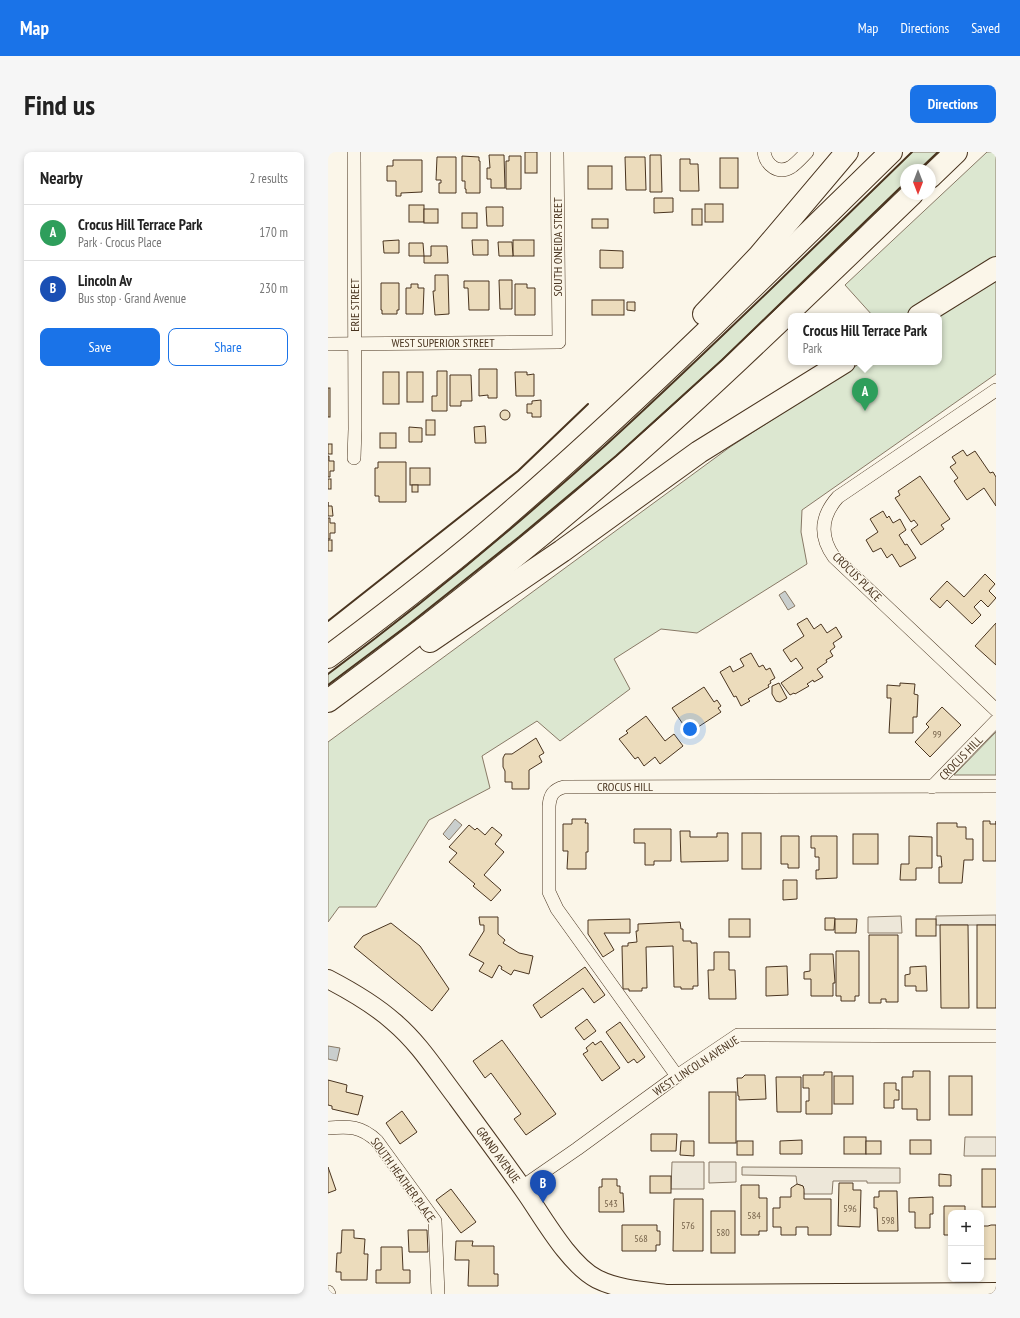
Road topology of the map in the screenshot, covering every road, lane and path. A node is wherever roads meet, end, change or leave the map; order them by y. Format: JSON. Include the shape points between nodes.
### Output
{"nodes":[{"id":1,"x":354,"y":152,"type":"edge"},
{"id":2,"x":557,"y":152,"type":"edge"},
{"id":3,"x":764,"y":152,"type":"edge"},
{"id":4,"x":807,"y":152,"type":"edge"},
{"id":5,"x":847,"y":152,"type":"edge"},
{"id":6,"x":891,"y":152,"type":"edge"},
{"id":7,"x":956,"y":152,"type":"edge"},
{"id":8,"x":936,"y":171,"type":"edge"},
{"id":9,"x":906,"y":200,"type":"edge"},
{"id":10,"x":996,"y":268,"type":"edge"},
{"id":11,"x":924,"y":313,"type":"edge"},
{"id":12,"x":559,"y":342,"type":"joint"},
{"id":13,"x":328,"y":344,"type":"edge"},
{"id":14,"x":355,"y":344,"type":"junction"},
{"id":15,"x":839,"y":365,"type":"edge"},
{"id":16,"x":996,"y":390,"type":"edge"},
{"id":17,"x":643,"y":394,"type":"junction"},
{"id":18,"x":354,"y":458,"type":"dead end"},
{"id":19,"x":328,"y":657,"type":"edge"},
{"id":20,"x":328,"y":701,"type":"edge"},
{"id":21,"x":328,"y":710,"type":"edge"},
{"id":22,"x":996,"y":710,"type":"edge"},
{"id":23,"x":996,"y":721,"type":"edge"},
{"id":24,"x":996,"y":786,"type":"edge"},
{"id":25,"x":932,"y":787,"type":"junction"},
{"id":26,"x":328,"y":979,"type":"edge"},
{"id":27,"x":996,"y":1036,"type":"edge"},
{"id":28,"x":677,"y":1076,"type":"junction"},
{"id":29,"x":328,"y":1128,"type":"edge"},
{"id":30,"x":522,"y":1187,"type":"junction"},
{"id":31,"x":639,"y":1292,"type":"edge"},
{"id":32,"x":996,"y":1292,"type":"edge"},
{"id":33,"x":438,"y":1294,"type":"edge"}],
"edges":[{"from":1,"to":14,"type":"street","name":"ERIE STREET"},
{"from":2,"to":12,"type":"street","name":"SOUTH ONEIDA STREET"},
{"from":3,"to":4,"type":"street","via":[[769,165],[784,170],[790,168]]},
{"from":5,"to":17,"type":"highway","via":[[759,256],[694,325]]},
{"from":6,"to":17,"type":"highway"},
{"from":7,"to":8,"type":"highway"},
{"from":9,"to":20,"type":"highway","via":[[764,336],[605,481],[476,588]]},
{"from":10,"to":11,"type":"highway"},
{"from":12,"to":14,"type":"street","name":"WEST SUPERIOR STREET"},
{"from":13,"to":14,"type":"street","name":"WEST SUPERIOR STREET"},
{"from":14,"to":18,"type":"street","name":"ERIE STREET"},
{"from":15,"to":21,"type":"highway","via":[[699,452],[562,551]]},
{"from":16,"to":22,"type":"street","name":"CROCUS PLACE","via":[[838,497],[826,514],[824,524],[827,545],[834,557]]},
{"from":17,"to":19,"type":"highway","via":[[512,511]]},
{"from":23,"to":25,"type":"street","name":"CROCUS HILL"},
{"from":24,"to":25,"type":"street"},
{"from":25,"to":28,"type":"street","name":"CROCUS HILL","via":[[564,787],[552,793],[549,806],[549,892],[557,909]]},
{"from":26,"to":30,"type":"main road","name":"GRAND AVENUE","via":[[378,1009],[417,1044]]},
{"from":27,"to":28,"type":"street","name":"WEST LINCOLN AVENUE","via":[[738,1035]]},
{"from":28,"to":30,"type":"street","name":"WEST LINCOLN AVENUE"},
{"from":29,"to":33,"type":"street","name":"SOUTH HEATHER PLACE","via":[[351,1127],[370,1134],[435,1221]]},
{"from":30,"to":31,"type":"main road","name":"GRAND AVENUE","via":[[568,1253],[581,1266],[596,1279]]},
{"from":31,"to":32,"type":"main road","name":"GRAND AVENUE"}]}
